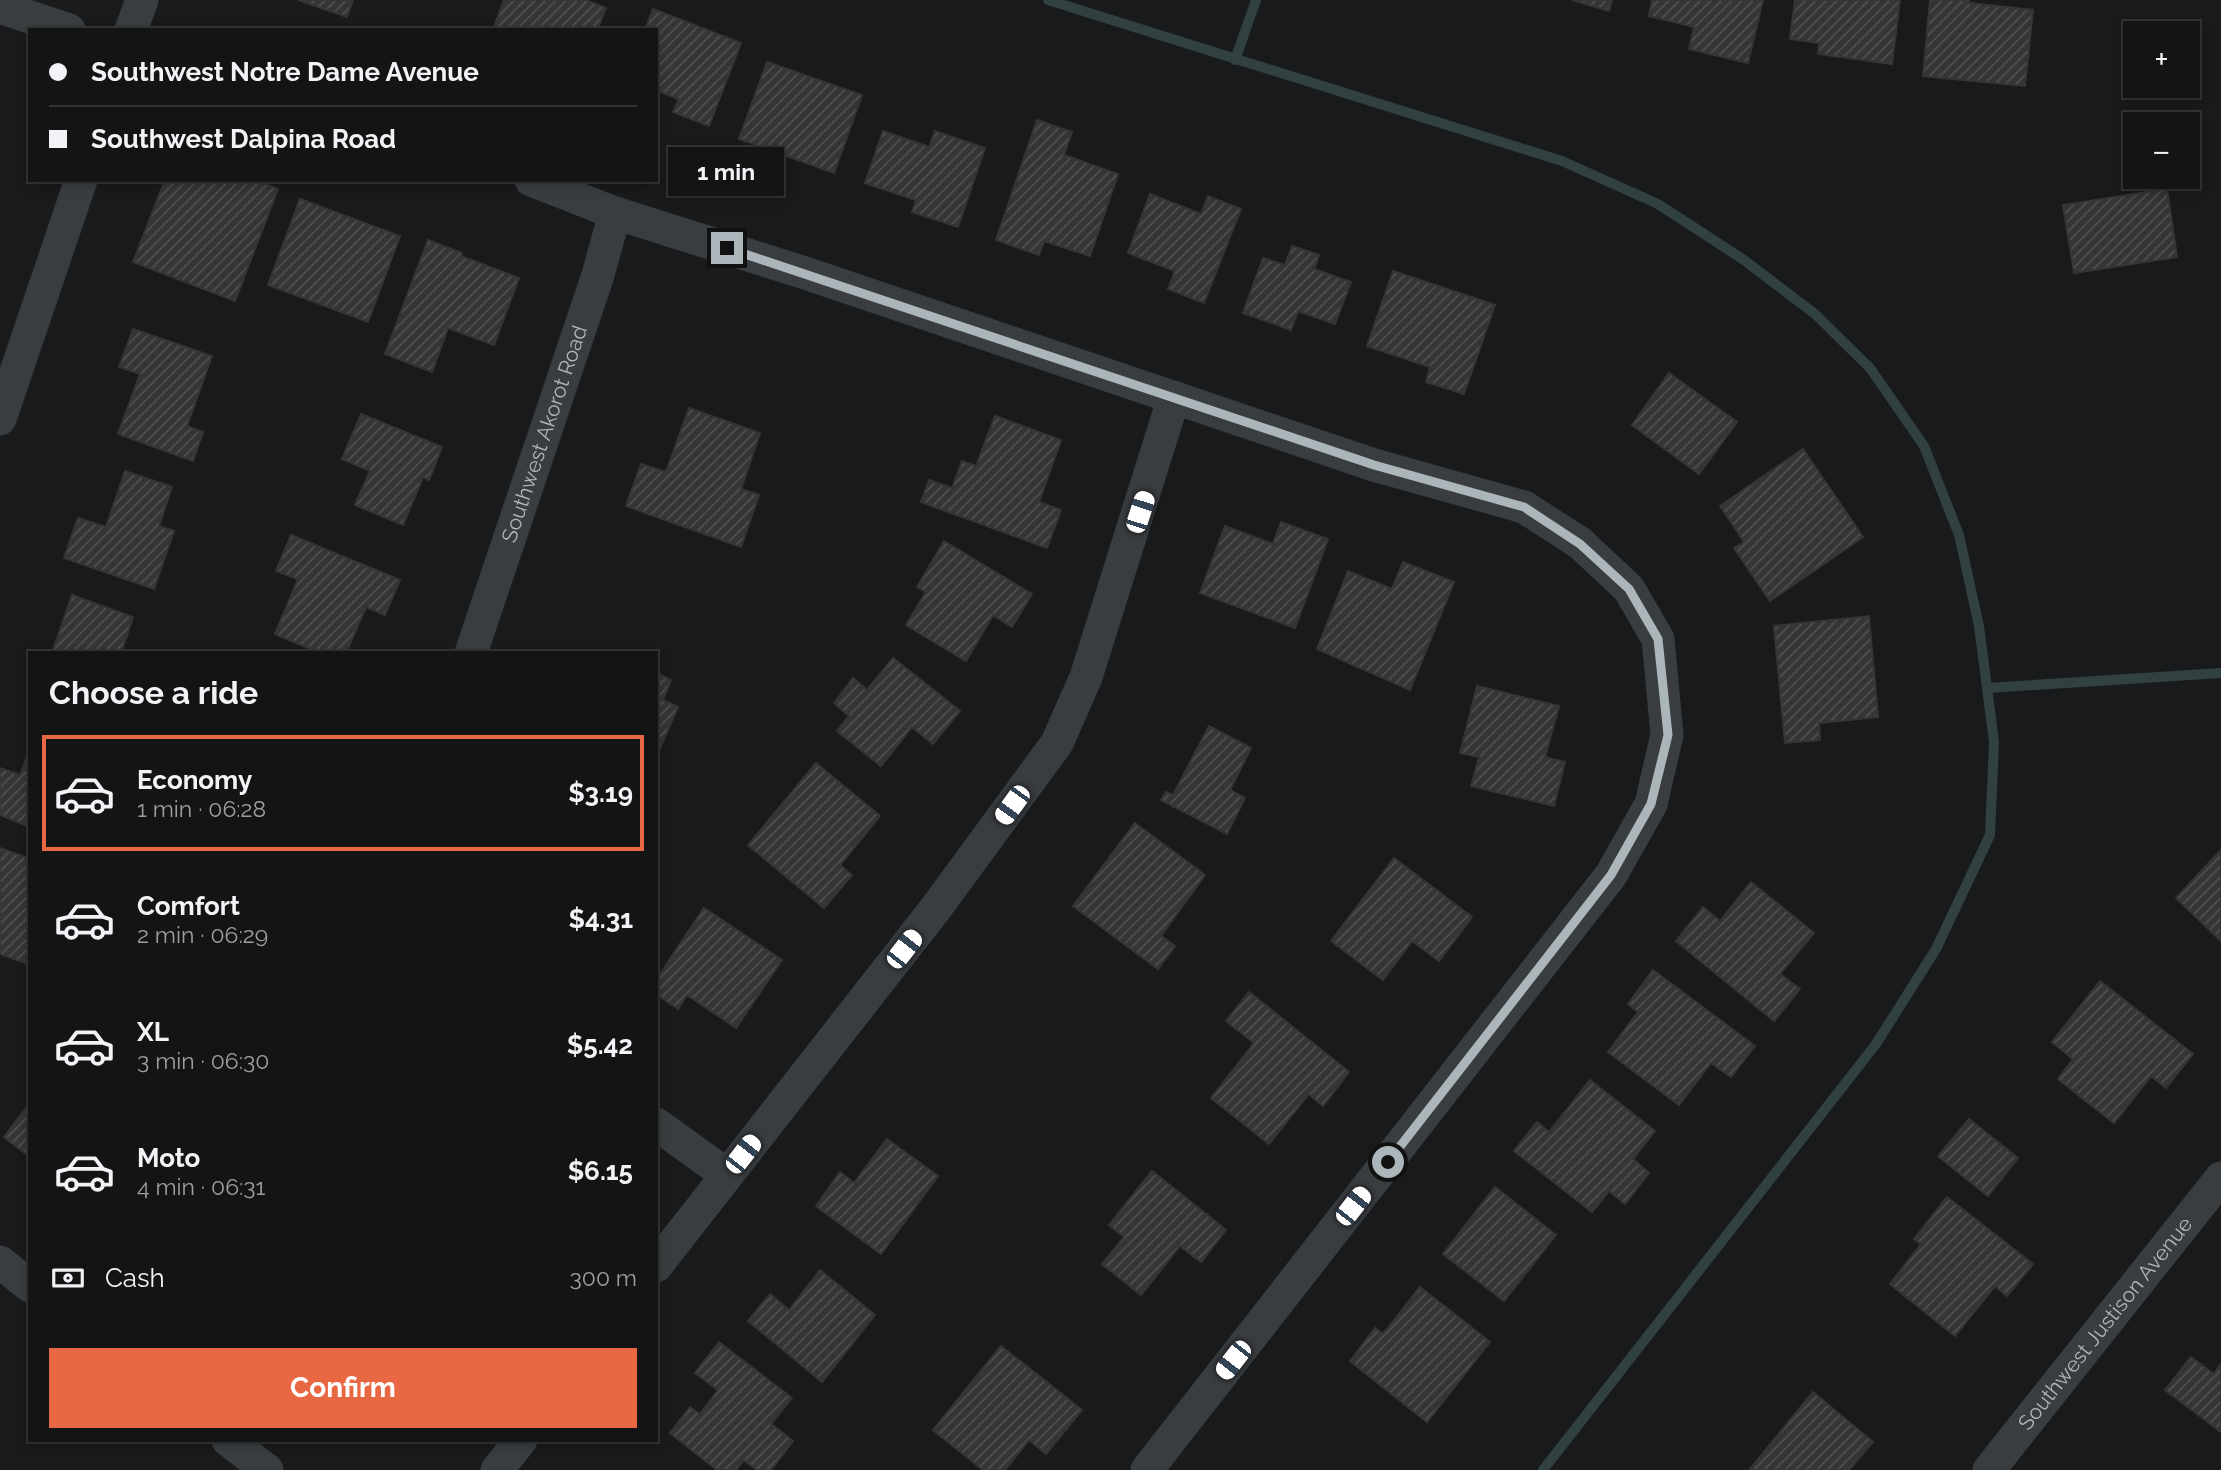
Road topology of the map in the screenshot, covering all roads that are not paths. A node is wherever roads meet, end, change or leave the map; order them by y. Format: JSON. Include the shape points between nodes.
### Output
{"nodes":[{"id":1,"x":142,"y":0,"type":"edge"},
{"id":2,"x":0,"y":7,"type":"edge"},
{"id":3,"x":63,"y":28,"type":"edge"},
{"id":4,"x":132,"y":28,"type":"edge"},
{"id":5,"x":80,"y":182,"type":"edge"},
{"id":6,"x":536,"y":182,"type":"edge"},
{"id":7,"x":615,"y":213,"type":"junction"},
{"id":8,"x":1174,"y":397,"type":"junction"},
{"id":9,"x":0,"y":419,"type":"edge"},
{"id":10,"x":472,"y":651,"type":"edge"},
{"id":11,"x":658,"y":1125,"type":"edge"},
{"id":12,"x":727,"y":1175,"type":"junction"},
{"id":13,"x":2221,"y":1178,"type":"edge"},
{"id":14,"x":0,"y":1262,"type":"edge"},
{"id":15,"x":658,"y":1263,"type":"edge"},
{"id":16,"x":28,"y":1284,"type":"edge"},
{"id":17,"x":231,"y":1442,"type":"edge"},
{"id":18,"x":519,"y":1442,"type":"edge"},
{"id":19,"x":267,"y":1470,"type":"edge"},
{"id":20,"x":497,"y":1470,"type":"edge"},
{"id":21,"x":1147,"y":1470,"type":"edge"},
{"id":22,"x":1989,"y":1470,"type":"edge"}],
"edges":[{"from":1,"to":4,"type":"street"},
{"from":2,"to":3,"type":"street"},
{"from":5,"to":9,"type":"street"},
{"from":6,"to":7,"type":"street"},
{"from":7,"to":8,"type":"street"},
{"from":7,"to":10,"type":"street","name":"Southwest Akorot Road"},
{"from":8,"to":12,"type":"street","via":[[1086,677],[1057,743],[936,908]]},
{"from":8,"to":21,"type":"street","via":[[1374,465],[1524,507],[1580,544],[1629,589],[1658,639],[1668,735],[1651,804],[1611,875]]},
{"from":11,"to":12,"type":"street"},
{"from":12,"to":15,"type":"street"},
{"from":13,"to":22,"type":"street","name":"Southwest Justison Avenue"},
{"from":14,"to":16,"type":"street"},
{"from":17,"to":19,"type":"street"},
{"from":18,"to":20,"type":"street"}]}
